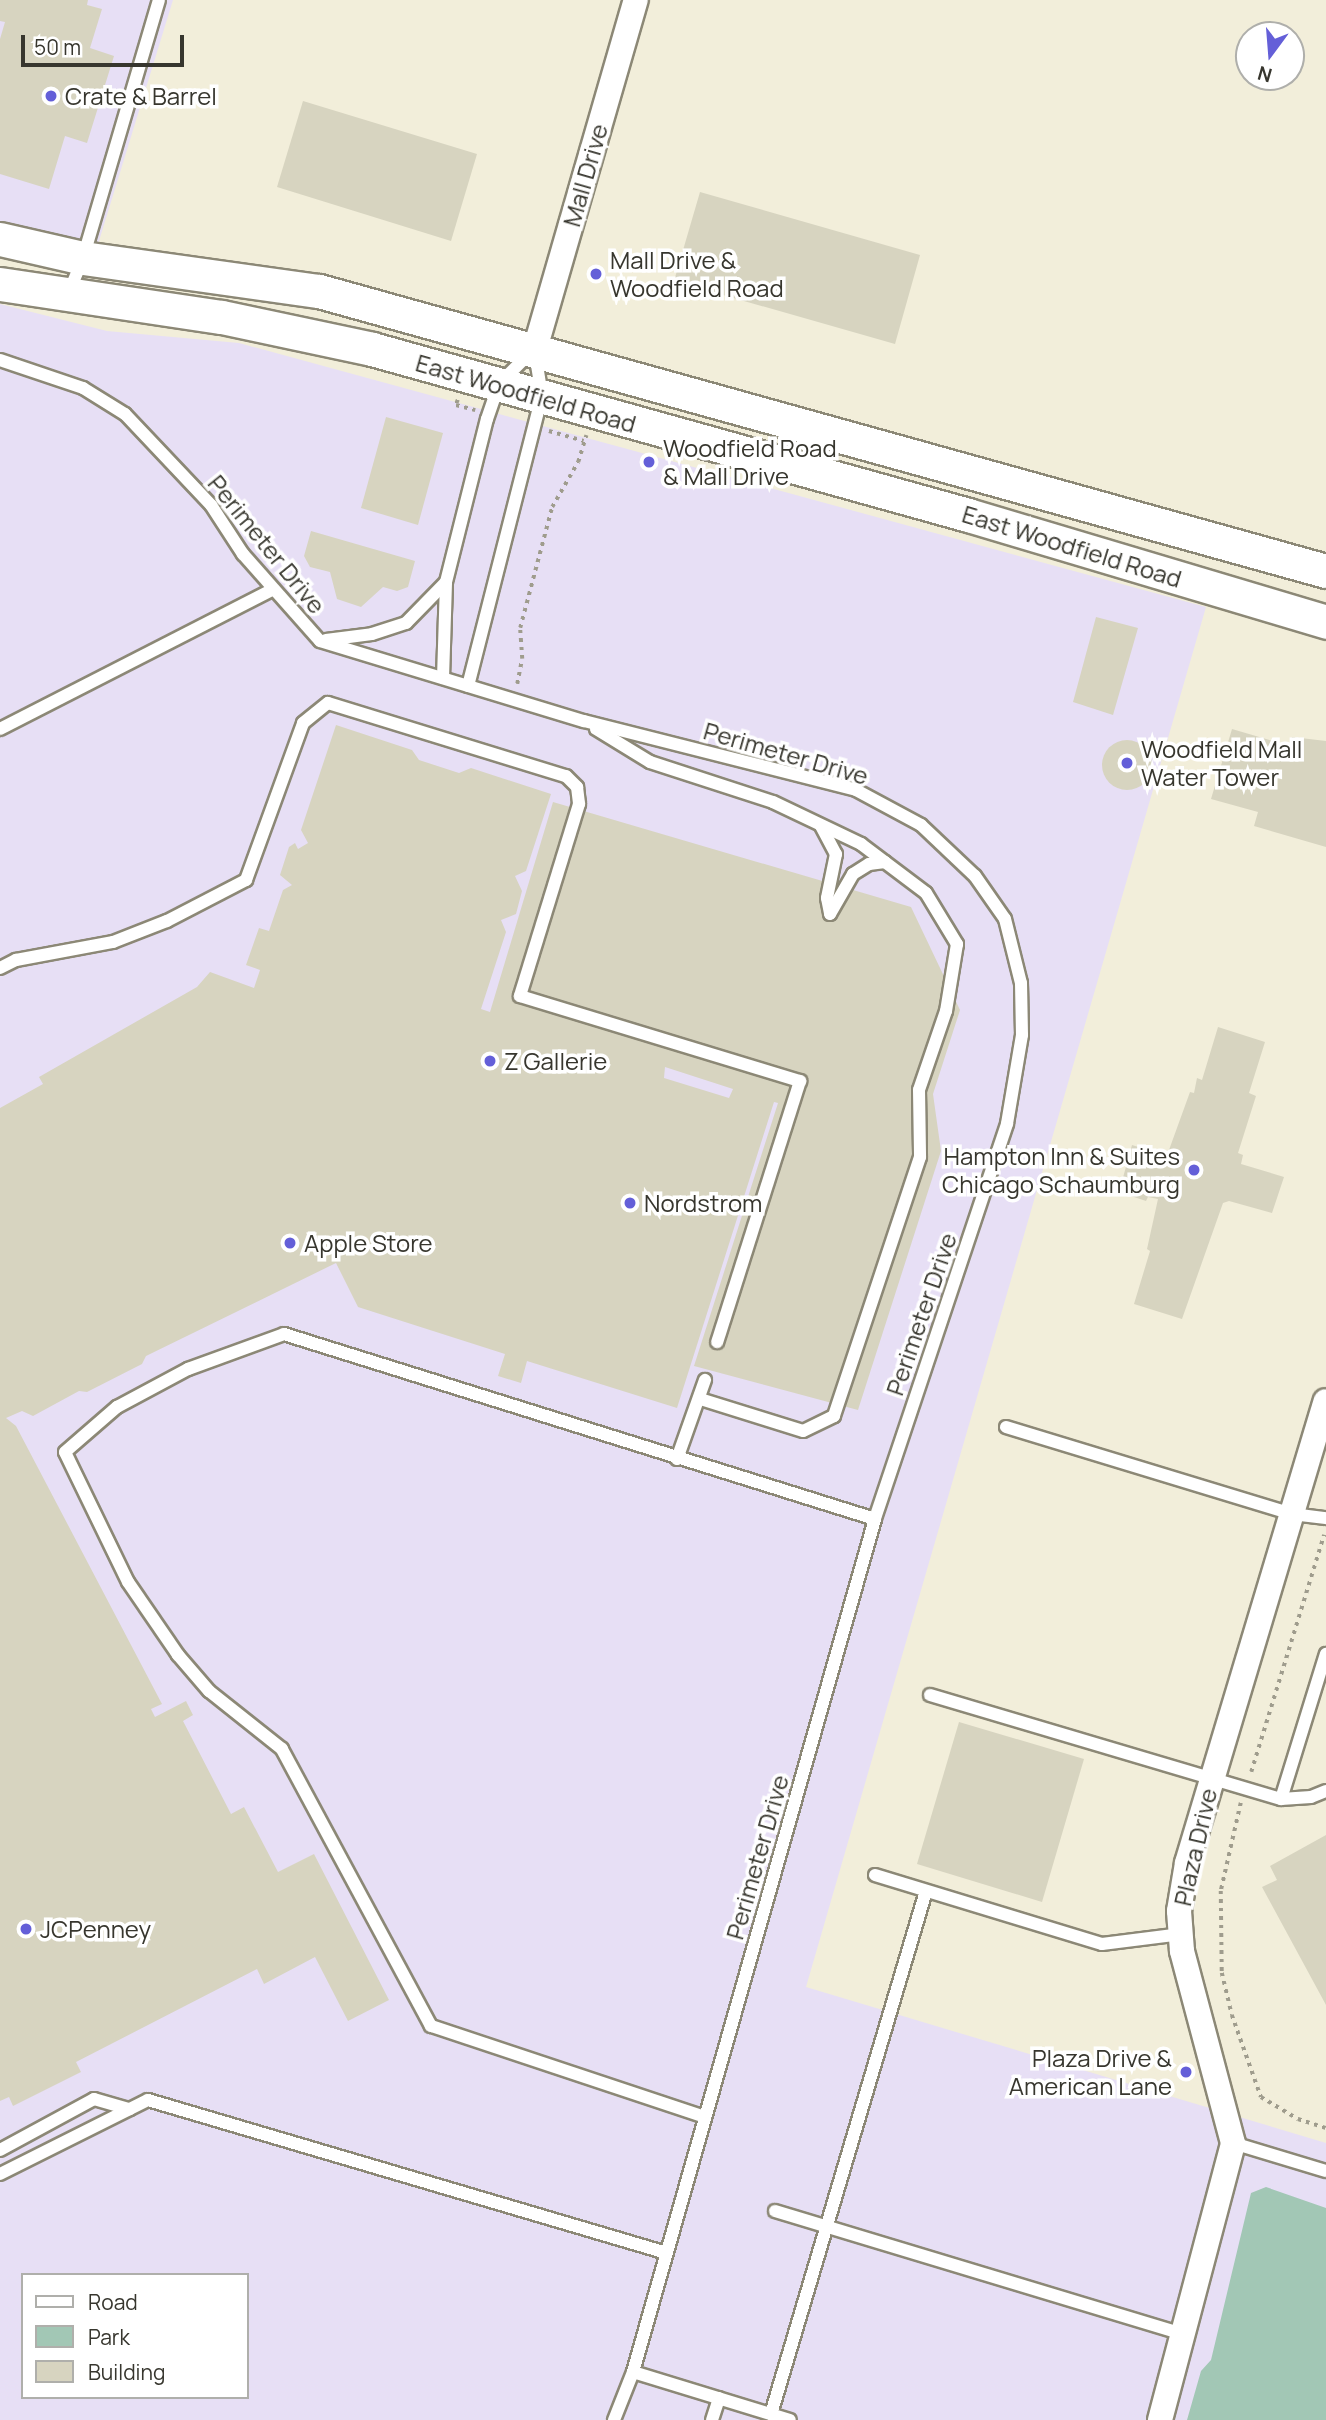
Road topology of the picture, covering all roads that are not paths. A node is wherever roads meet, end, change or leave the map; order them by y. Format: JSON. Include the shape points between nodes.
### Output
{"nodes":[{"id":1,"x":159,"y":0,"type":"edge"},
{"id":2,"x":636,"y":0,"type":"edge"},
{"id":3,"x":0,"y":239,"type":"edge"},
{"id":4,"x":83,"y":258,"type":"junction"},
{"id":5,"x":0,"y":284,"type":"edge"},
{"id":6,"x":67,"y":296,"type":"junction"},
{"id":7,"x":534,"y":349,"type":"junction"},
{"id":8,"x":0,"y":360,"type":"edge"},
{"id":9,"x":499,"y":384,"type":"junction"},
{"id":10,"x":542,"y":396,"type":"junction"},
{"id":11,"x":1326,"y":571,"type":"edge"},
{"id":12,"x":446,"y":582,"type":"junction"},
{"id":13,"x":272,"y":590,"type":"junction"},
{"id":14,"x":1326,"y":622,"type":"edge"},
{"id":15,"x":320,"y":641,"type":"junction"},
{"id":16,"x":443,"y":678,"type":"junction"},
{"id":17,"x":468,"y":686,"type":"junction"},
{"id":18,"x":584,"y":721,"type":"junction"},
{"id":19,"x":0,"y":729,"type":"edge"},
{"id":20,"x":821,"y":825,"type":"junction"},
{"id":21,"x":885,"y":862,"type":"junction"},
{"id":22,"x":0,"y":968,"type":"edge"},
{"id":23,"x":717,"y":1342,"type":"dead end"},
{"id":24,"x":705,"y":1380,"type":"dead end"},
{"id":25,"x":699,"y":1399,"type":"junction"},
{"id":26,"x":1326,"y":1401,"type":"edge"},
{"id":27,"x":1006,"y":1427,"type":"dead end"},
{"id":28,"x":677,"y":1459,"type":"junction"},
{"id":29,"x":1292,"y":1514,"type":"junction"},
{"id":30,"x":1326,"y":1518,"type":"edge"},
{"id":31,"x":875,"y":1519,"type":"junction"},
{"id":32,"x":1326,"y":1654,"type":"edge"},
{"id":33,"x":930,"y":1695,"type":"dead end"},
{"id":34,"x":1211,"y":1776,"type":"junction"},
{"id":35,"x":1326,"y":1790,"type":"edge"},
{"id":36,"x":1282,"y":1799,"type":"junction"},
{"id":37,"x":875,"y":1875,"type":"dead end"},
{"id":38,"x":926,"y":1891,"type":"junction"},
{"id":39,"x":1181,"y":1934,"type":"junction"},
{"id":40,"x":130,"y":2109,"type":"junction"},
{"id":41,"x":705,"y":2117,"type":"junction"},
{"id":42,"x":1233,"y":2143,"type":"junction"},
{"id":43,"x":0,"y":2150,"type":"edge"},
{"id":44,"x":1326,"y":2171,"type":"edge"},
{"id":45,"x":0,"y":2174,"type":"edge"},
{"id":46,"x":775,"y":2211,"type":"dead end"},
{"id":47,"x":827,"y":2227,"type":"junction"},
{"id":48,"x":667,"y":2253,"type":"junction"},
{"id":49,"x":1183,"y":2334,"type":"junction"},
{"id":50,"x":633,"y":2372,"type":"junction"},
{"id":51,"x":719,"y":2398,"type":"junction"},
{"id":52,"x":774,"y":2417,"type":"edge"},
{"id":53,"x":614,"y":2420,"type":"edge"},
{"id":54,"x":712,"y":2420,"type":"edge"},
{"id":55,"x":790,"y":2420,"type":"edge"},
{"id":56,"x":1160,"y":2420,"type":"edge"}],
"edges":[{"from":1,"to":4,"type":"lane"},
{"from":2,"to":7,"type":"street","name":"Mall Drive"},
{"from":3,"to":4,"type":"street","name":"East Woodfield Road"},
{"from":4,"to":6,"type":"lane"},
{"from":4,"to":7,"type":"street","name":"East Woodfield Road","via":[[319,291]]},
{"from":5,"to":6,"type":"street","name":"East Woodfield Road"},
{"from":6,"to":9,"type":"street","name":"East Woodfield Road","via":[[291,329]]},
{"from":7,"to":9,"type":"lane","name":"Mall Drive"},
{"from":7,"to":10,"type":"lane","name":"Mall Drive"},
{"from":7,"to":11,"type":"street","name":"East Woodfield Road"},
{"from":8,"to":13,"type":"lane","name":"Perimeter Drive","via":[[83,387],[125,414],[211,505]]},
{"from":9,"to":10,"type":"street","name":"East Woodfield Road"},
{"from":9,"to":12,"type":"lane"},
{"from":10,"to":14,"type":"street","name":"East Woodfield Road","via":[[968,515]]},
{"from":10,"to":17,"type":"lane","name":"Mall Drive"},
{"from":12,"to":15,"type":"lane","via":[[406,623],[372,634]]},
{"from":12,"to":16,"type":"lane"},
{"from":13,"to":15,"type":"lane","name":"Perimeter Drive"},
{"from":13,"to":19,"type":"lane"},
{"from":15,"to":16,"type":"lane","name":"Perimeter Drive"},
{"from":16,"to":17,"type":"lane","name":"Perimeter Drive"},
{"from":17,"to":18,"type":"lane","name":"Perimeter Drive"},
{"from":18,"to":20,"type":"lane","via":[[650,762],[773,802]]},
{"from":18,"to":31,"type":"lane","name":"Perimeter Drive","via":[[856,790],[921,825],[975,876],[1004,919],[1021,983],[1022,1035],[1007,1124]]},
{"from":20,"to":21,"type":"lane"},
{"from":20,"to":21,"type":"lane","via":[[836,854],[827,898],[830,914],[853,874],[869,864]]},
{"from":21,"to":25,"type":"lane","via":[[926,893],[957,944],[946,1011],[919,1090],[920,1157],[834,1416],[803,1431]]},
{"from":22,"to":23,"type":"lane","via":[[16,960],[113,942],[167,921],[246,880],[303,723],[328,703],[566,776],[577,788],[579,804],[520,996],[800,1081]]},
{"from":24,"to":25,"type":"lane"},
{"from":25,"to":28,"type":"lane"},
{"from":26,"to":29,"type":"street","name":"Plaza Drive"},
{"from":27,"to":29,"type":"lane"},
{"from":28,"to":31,"type":"lane"},
{"from":28,"to":41,"type":"lane","via":[[285,1334],[188,1369],[117,1407],[65,1452],[128,1582],[178,1655],[209,1691],[282,1749],[431,2026]]},
{"from":29,"to":30,"type":"lane"},
{"from":29,"to":34,"type":"street","name":"Plaza Drive"},
{"from":31,"to":41,"type":"lane","name":"Perimeter Drive"},
{"from":32,"to":36,"type":"lane"},
{"from":33,"to":34,"type":"lane"},
{"from":34,"to":36,"type":"lane"},
{"from":34,"to":39,"type":"street","name":"Plaza Drive","via":[[1187,1863],[1179,1911]]},
{"from":35,"to":36,"type":"lane","via":[[1311,1797]]},
{"from":37,"to":38,"type":"lane"},
{"from":38,"to":39,"type":"lane","via":[[1102,1944]]},
{"from":38,"to":47,"type":"lane"},
{"from":39,"to":42,"type":"street","name":"Plaza Drive","via":[[1194,2002]]},
{"from":40,"to":43,"type":"lane","via":[[94,2099]]},
{"from":40,"to":45,"type":"lane"},
{"from":40,"to":48,"type":"lane","via":[[148,2099]]},
{"from":41,"to":48,"type":"lane","name":"Perimeter Drive"},
{"from":42,"to":44,"type":"lane"},
{"from":42,"to":49,"type":"street"},
{"from":46,"to":47,"type":"lane"},
{"from":47,"to":49,"type":"lane"},
{"from":47,"to":52,"type":"lane"},
{"from":48,"to":50,"type":"lane","name":"Perimeter Drive"},
{"from":49,"to":56,"type":"street"},
{"from":50,"to":51,"type":"lane"},
{"from":50,"to":53,"type":"lane","name":"Perimeter Drive"},
{"from":51,"to":52,"type":"lane"},
{"from":51,"to":54,"type":"lane"},
{"from":52,"to":55,"type":"lane"}]}
